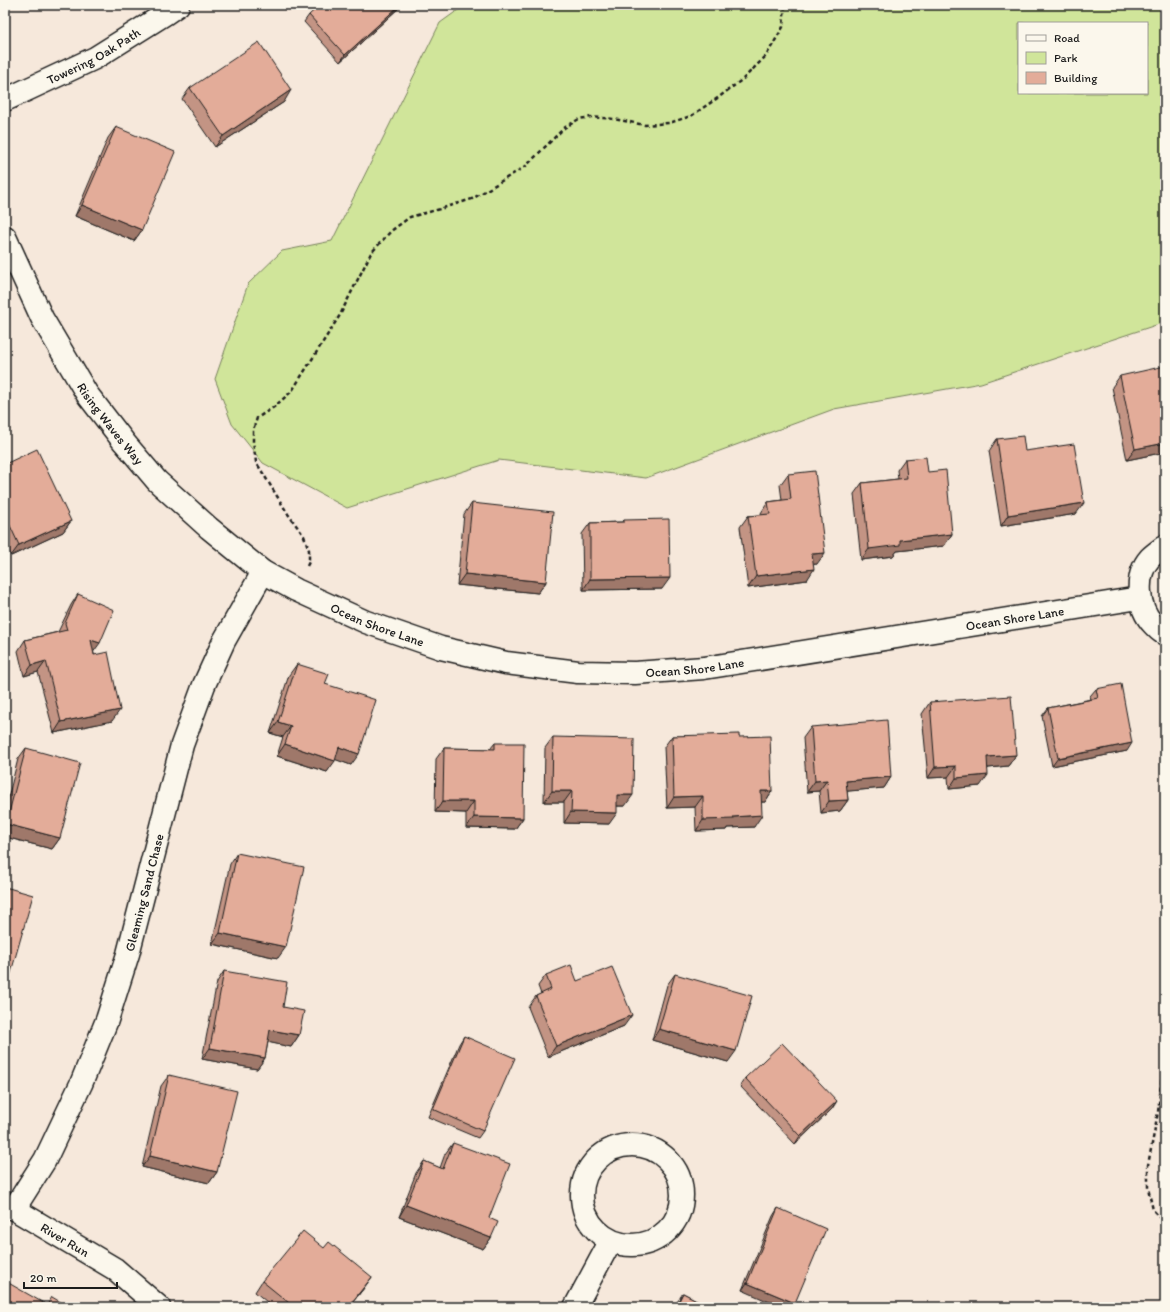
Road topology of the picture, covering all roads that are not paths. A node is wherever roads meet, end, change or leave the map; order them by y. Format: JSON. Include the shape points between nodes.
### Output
{"nodes":[{"id":1,"x":178,"y":5,"type":"edge"},
{"id":2,"x":5,"y":100,"type":"edge"},
{"id":3,"x":5,"y":237,"type":"edge"},
{"id":4,"x":1165,"y":546,"type":"edge"},
{"id":5,"x":263,"y":572,"type":"junction"},
{"id":6,"x":1140,"y":598,"type":"junction"},
{"id":7,"x":1165,"y":634,"type":"edge"},
{"id":8,"x":9,"y":1208,"type":"edge"},
{"id":9,"x":610,"y":1242,"type":"junction"},
{"id":10,"x":159,"y":1307,"type":"edge"},
{"id":11,"x":575,"y":1307,"type":"edge"}],
"edges":[{"from":1,"to":2,"type":"street","name":"Towering Oak Path","via":[[95,58]]},
{"from":3,"to":5,"type":"street","name":"Rising Waves Way","via":[[42,318],[87,394],[157,481]]},
{"from":4,"to":6,"type":"street","via":[[1150,558],[1141,576]]},
{"from":5,"to":6,"type":"street","name":"Ocean Shore Lane","via":[[366,622],[441,648],[506,663],[578,672],[635,673],[704,668]]},
{"from":5,"to":8,"type":"street","name":"Gleaming Sand Chase","via":[[224,641],[204,684],[182,745],[128,954],[107,1020],[81,1084],[48,1153]]},
{"from":6,"to":7,"type":"street","via":[[1146,617]]},
{"from":8,"to":10,"type":"street","name":"River Run","via":[[115,1269]]},
{"from":9,"to":9,"type":"street","via":[[629,1246],[642,1245],[660,1238],[672,1226],[680,1212],[683,1195],[679,1175],[669,1161],[653,1149],[636,1144],[614,1148],[596,1159],[585,1175],[581,1194],[585,1216],[594,1230]]},
{"from":9,"to":11,"type":"street"}]}
